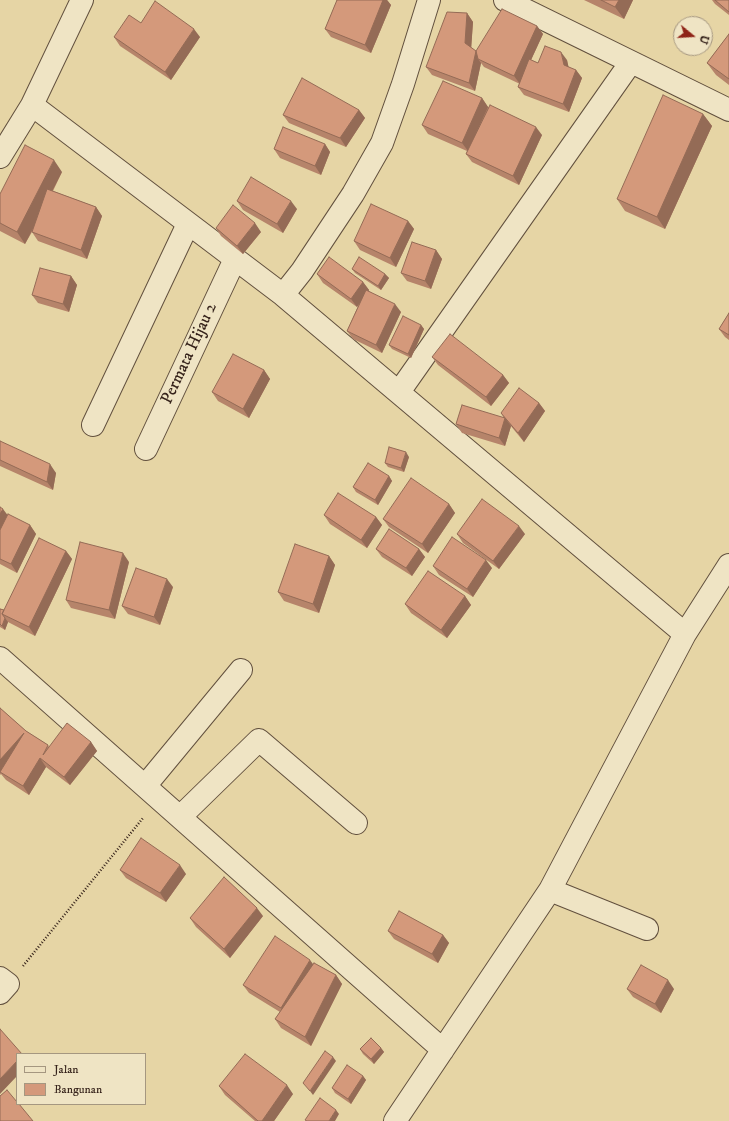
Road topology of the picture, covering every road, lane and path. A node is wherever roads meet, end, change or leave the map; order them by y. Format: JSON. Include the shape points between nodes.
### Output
{"nodes":[{"id":1,"x":82,"y":0,"type":"edge"},
{"id":2,"x":429,"y":0,"type":"edge"},
{"id":3,"x":505,"y":0,"type":"edge"},
{"id":4,"x":631,"y":62,"type":"junction"},
{"id":5,"x":32,"y":105,"type":"junction"},
{"id":6,"x":729,"y":110,"type":"edge"},
{"id":7,"x":0,"y":156,"type":"edge"},
{"id":8,"x":188,"y":224,"type":"junction"},
{"id":9,"x":234,"y":258,"type":"junction"},
{"id":10,"x":283,"y":296,"type":"junction"},
{"id":11,"x":399,"y":392,"type":"junction"},
{"id":12,"x":93,"y":425,"type":"dead end"},
{"id":13,"x":146,"y":449,"type":"dead end"},
{"id":14,"x":729,"y":565,"type":"edge"},
{"id":15,"x":685,"y":634,"type":"junction"},
{"id":16,"x":0,"y":658,"type":"edge"},
{"id":17,"x":241,"y":670,"type":"dead end"},
{"id":18,"x":152,"y":792,"type":"junction"},
{"id":19,"x":180,"y":817,"type":"junction"},
{"id":20,"x":356,"y":823,"type":"dead end"},
{"id":21,"x":550,"y":890,"type":"junction"},
{"id":22,"x":646,"y":929,"type":"dead end"},
{"id":23,"x":3,"y":985,"type":"edge"},
{"id":24,"x":443,"y":1050,"type":"junction"},
{"id":25,"x":395,"y":1121,"type":"edge"}],
"edges":[{"from":1,"to":5,"type":"street"},
{"from":2,"to":10,"type":"street","via":[[382,143],[353,194]]},
{"from":3,"to":4,"type":"street"},
{"from":4,"to":6,"type":"street"},
{"from":4,"to":11,"type":"street"},
{"from":5,"to":7,"type":"street"},
{"from":5,"to":8,"type":"street"},
{"from":8,"to":9,"type":"street"},
{"from":8,"to":12,"type":"street"},
{"from":9,"to":10,"type":"street"},
{"from":9,"to":13,"type":"street","name":"Permata Hijau 2"},
{"from":10,"to":11,"type":"street"},
{"from":11,"to":15,"type":"street"},
{"from":14,"to":15,"type":"street"},
{"from":15,"to":21,"type":"street"},
{"from":16,"to":18,"type":"street"},
{"from":17,"to":18,"type":"street"},
{"from":18,"to":19,"type":"street"},
{"from":18,"to":23,"type":"path"},
{"from":19,"to":20,"type":"street","via":[[259,740]]},
{"from":19,"to":24,"type":"street"},
{"from":21,"to":22,"type":"street"},
{"from":21,"to":24,"type":"street"},
{"from":24,"to":25,"type":"street"}]}
